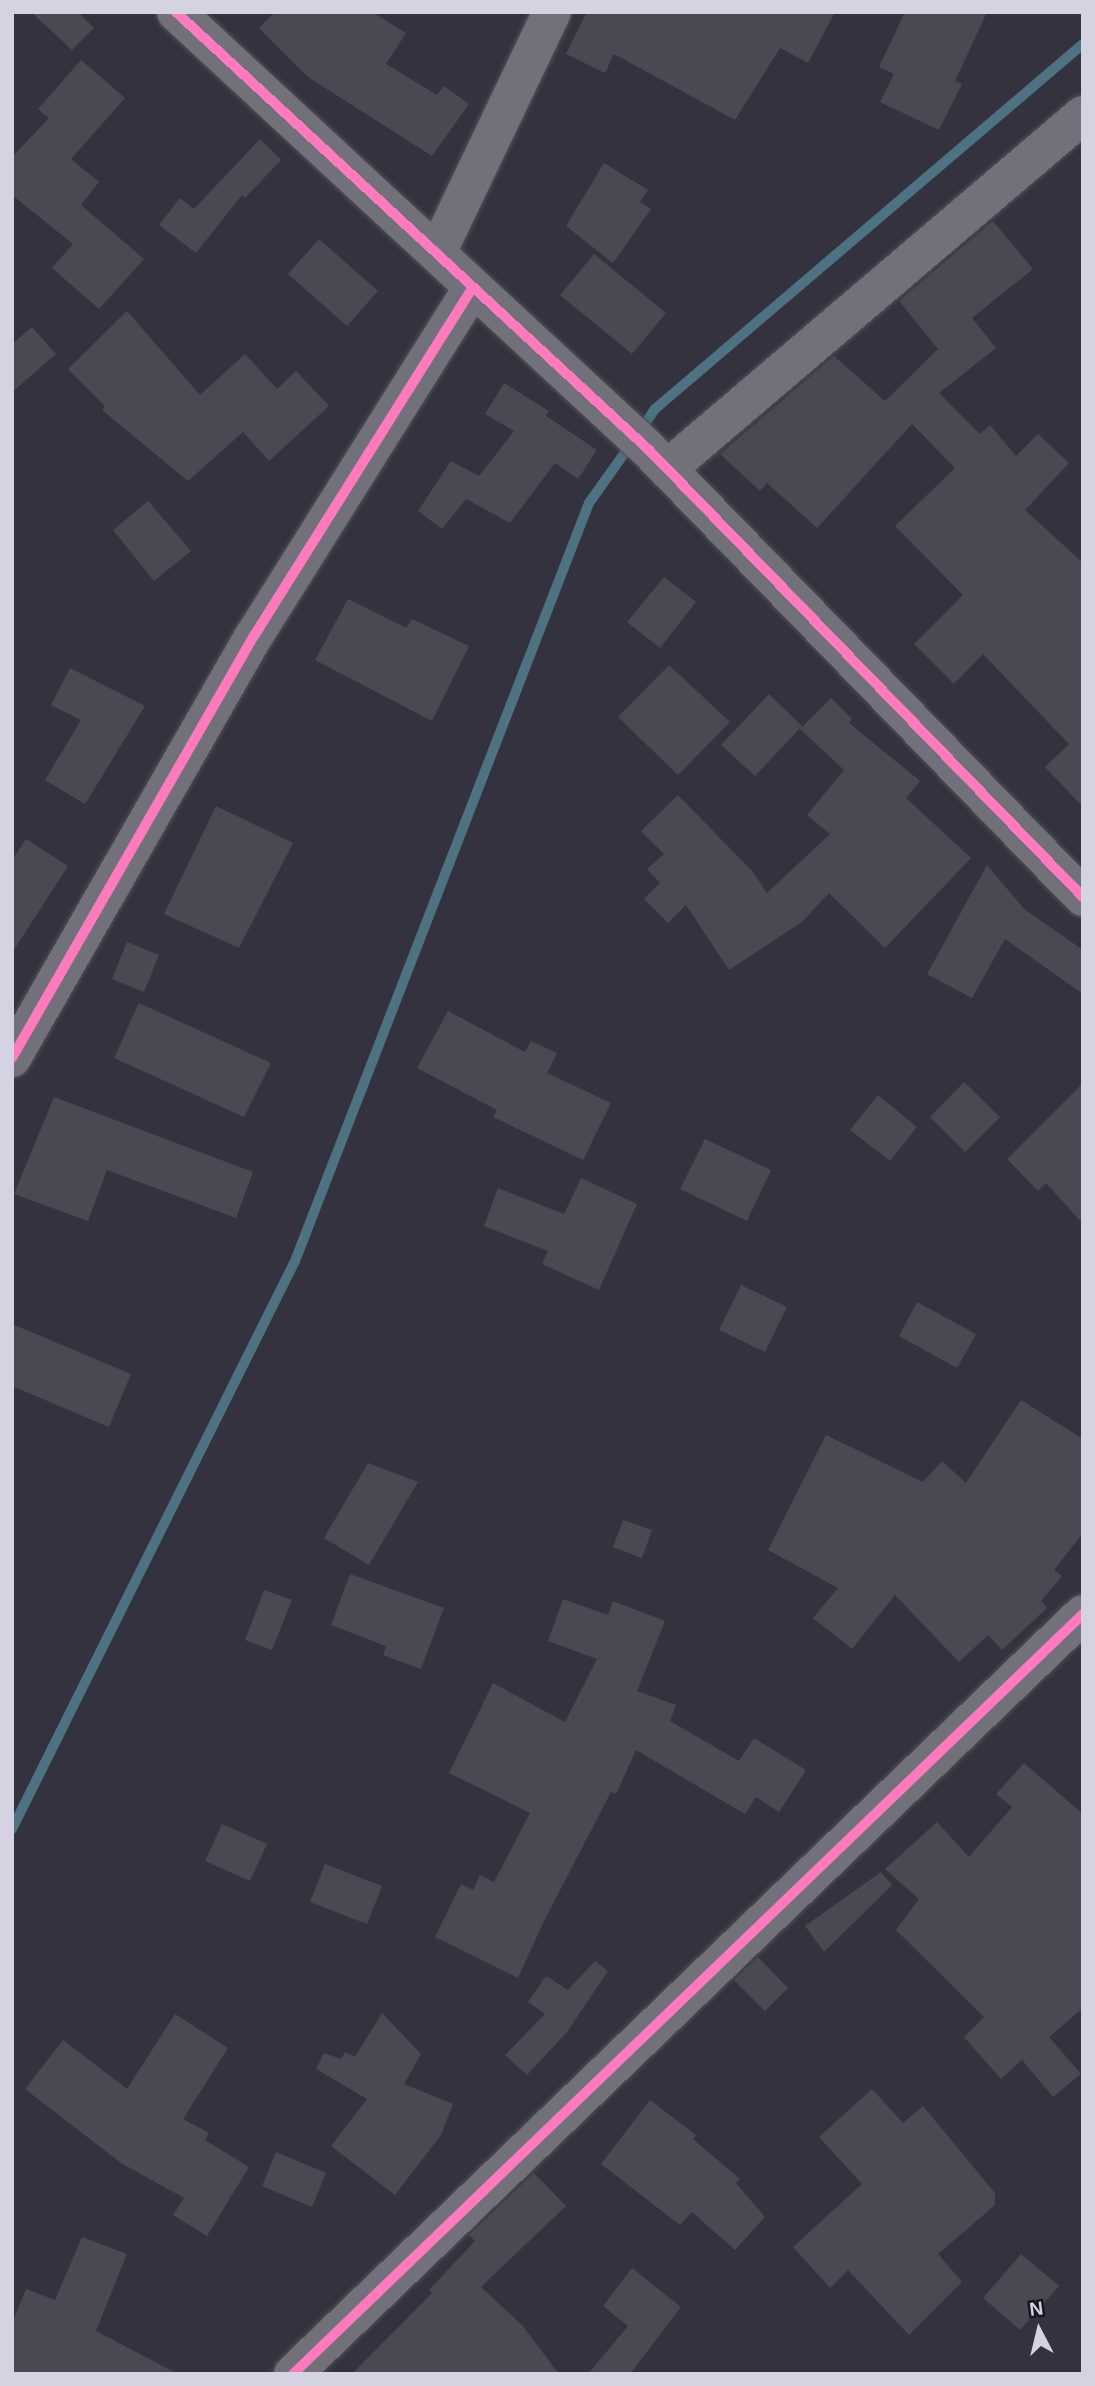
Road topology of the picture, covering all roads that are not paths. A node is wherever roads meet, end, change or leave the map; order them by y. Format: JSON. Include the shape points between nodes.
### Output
{"nodes":[{"id":1,"x":176,"y":12,"type":"edge"},
{"id":2,"x":552,"y":12,"type":"edge"},
{"id":3,"x":1083,"y":116,"type":"edge"},
{"id":4,"x":437,"y":254,"type":"junction"},
{"id":5,"x":472,"y":288,"type":"junction"},
{"id":6,"x":658,"y":460,"type":"junction"},
{"id":7,"x":1083,"y":897,"type":"edge"},
{"id":8,"x":12,"y":1058,"type":"edge"},
{"id":9,"x":1083,"y":1614,"type":"edge"},
{"id":10,"x":293,"y":2374,"type":"edge"}],
"edges":[{"from":1,"to":4,"type":"street"},
{"from":2,"to":4,"type":"street"},
{"from":3,"to":6,"type":"street"},
{"from":4,"to":5,"type":"street"},
{"from":5,"to":6,"type":"street"},
{"from":5,"to":8,"type":"street","via":[[254,636]]},
{"from":6,"to":7,"type":"street"},
{"from":9,"to":10,"type":"street"}]}
